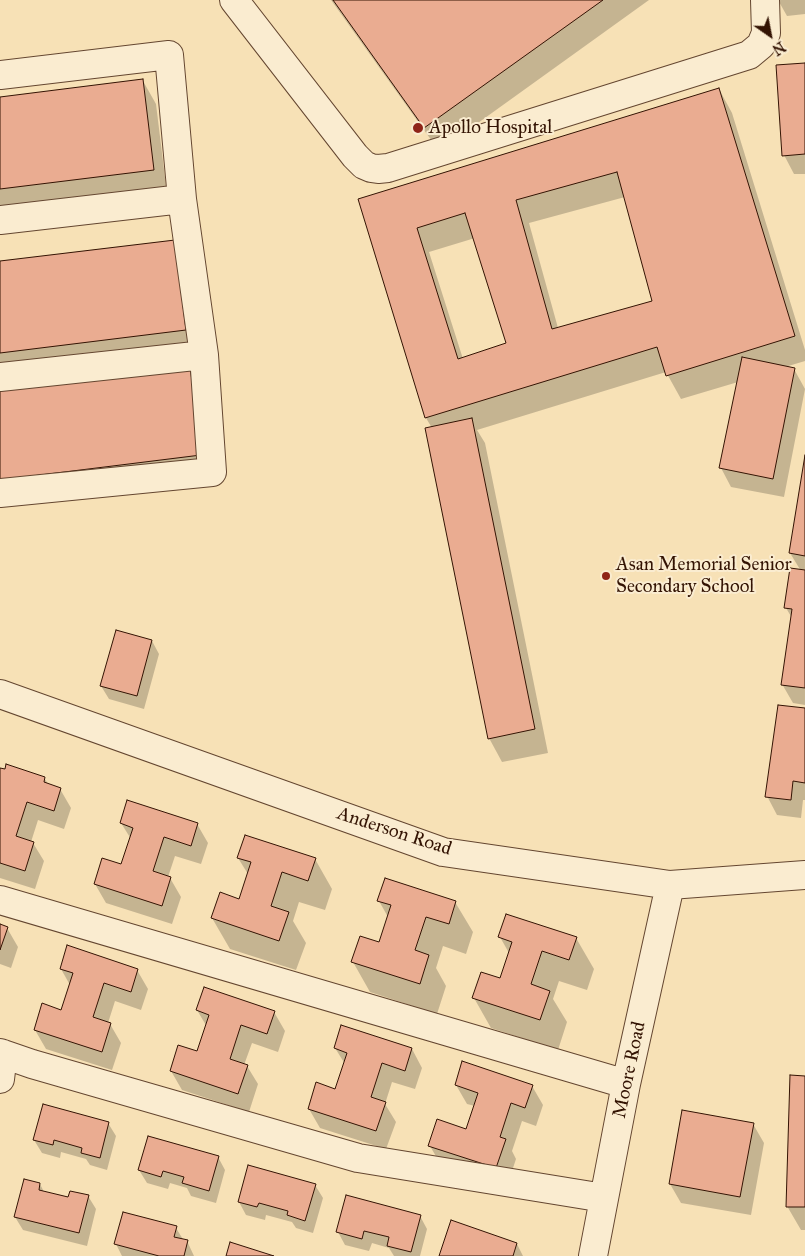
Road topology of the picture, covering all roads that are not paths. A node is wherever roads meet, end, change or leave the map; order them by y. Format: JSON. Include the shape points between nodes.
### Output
{"nodes":[{"id":1,"x":234,"y":0,"type":"edge"},
{"id":2,"x":765,"y":0,"type":"edge"},
{"id":3,"x":0,"y":75,"type":"edge"},
{"id":4,"x":182,"y":199,"type":"junction"},
{"id":5,"x":0,"y":220,"type":"edge"},
{"id":6,"x":204,"y":355,"type":"junction"},
{"id":7,"x":0,"y":377,"type":"edge"},
{"id":8,"x":0,"y":493,"type":"edge"},
{"id":9,"x":0,"y":694,"type":"edge"},
{"id":10,"x":805,"y":875,"type":"edge"},
{"id":11,"x":670,"y":885,"type":"junction"},
{"id":12,"x":0,"y":900,"type":"edge"},
{"id":13,"x":1,"y":1062,"type":"edge"},
{"id":14,"x":626,"y":1084,"type":"junction"},
{"id":15,"x":604,"y":1198,"type":"junction"},
{"id":16,"x":593,"y":1256,"type":"edge"}],
"edges":[{"from":1,"to":2,"type":"street","via":[[355,156],[364,165],[378,169],[749,55],[761,45],[766,33]]},
{"from":3,"to":4,"type":"street","via":[[169,55]]},
{"from":4,"to":5,"type":"street"},
{"from":4,"to":6,"type":"street"},
{"from":6,"to":7,"type":"street"},
{"from":6,"to":8,"type":"street","via":[[212,472]]},
{"from":9,"to":11,"type":"street","name":"Anderson Road","via":[[443,852]]},
{"from":10,"to":11,"type":"street","name":"Anderson Road"},
{"from":11,"to":14,"type":"street","name":"Moore Road"},
{"from":12,"to":14,"type":"street"},
{"from":13,"to":15,"type":"street","via":[[42,1066],[358,1158]]},
{"from":14,"to":15,"type":"street","name":"Moore Road"},
{"from":15,"to":16,"type":"street","name":"Moore Road"}]}
